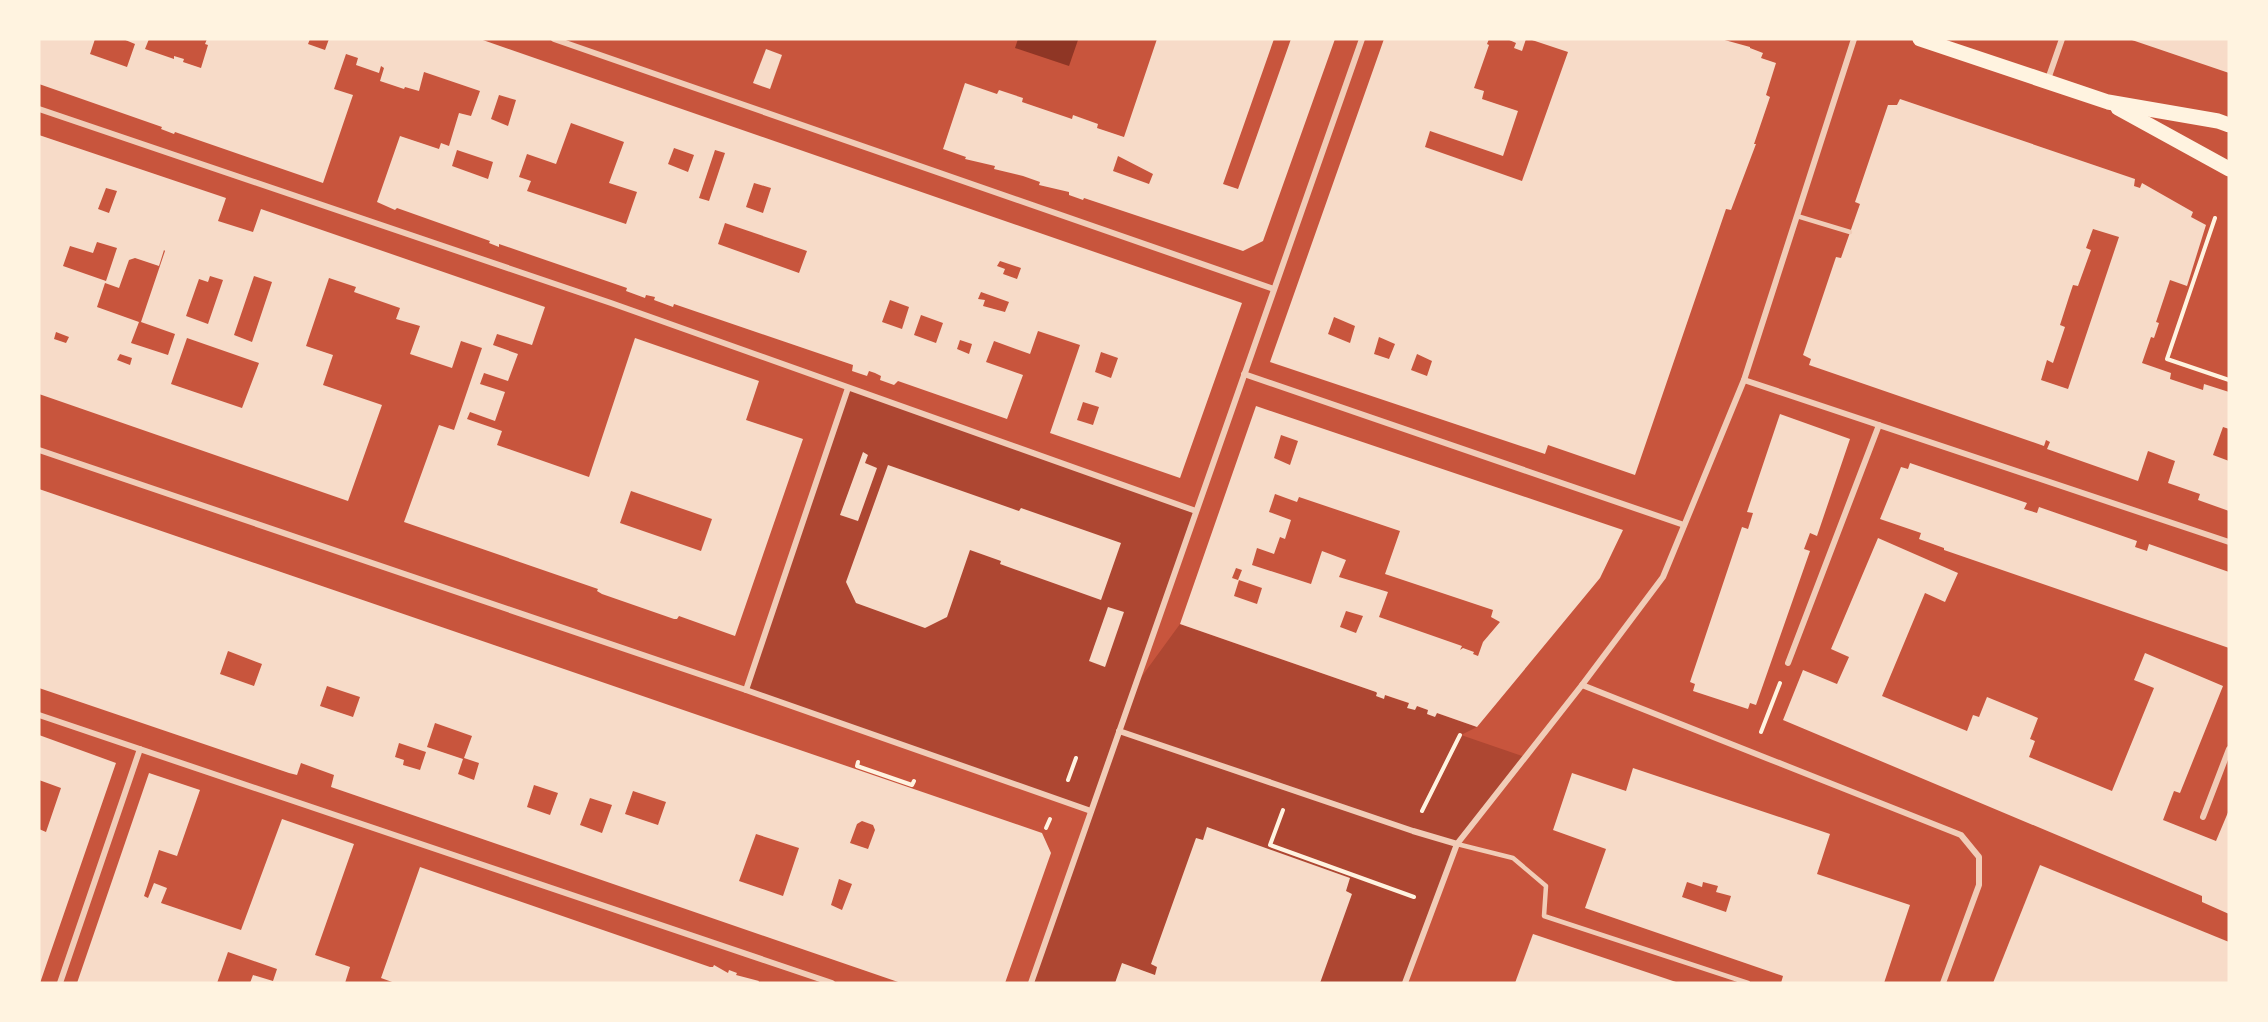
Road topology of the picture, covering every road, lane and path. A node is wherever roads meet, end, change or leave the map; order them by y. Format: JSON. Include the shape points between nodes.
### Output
{"nodes":[{"id":1,"x":554,"y":39,"type":"edge"},
{"id":2,"x":1362,"y":39,"type":"edge"},
{"id":3,"x":1854,"y":39,"type":"edge"},
{"id":4,"x":1920,"y":39,"type":"edge"},
{"id":5,"x":2062,"y":39,"type":"edge"},
{"id":6,"x":2047,"y":82,"type":"junction"},
{"id":7,"x":2108,"y":102,"type":"junction"},
{"id":8,"x":39,"y":109,"type":"edge"},
{"id":9,"x":2229,"y":125,"type":"edge"},
{"id":10,"x":2229,"y":169,"type":"edge"},
{"id":11,"x":1797,"y":216,"type":"junction"},
{"id":12,"x":2215,"y":218,"type":"dead end"},
{"id":13,"x":1850,"y":232,"type":"dead end"},
{"id":14,"x":1274,"y":289,"type":"junction"},
{"id":15,"x":1244,"y":374,"type":"junction"},
{"id":16,"x":1744,"y":380,"type":"junction"},
{"id":17,"x":2229,"y":380,"type":"edge"},
{"id":18,"x":848,"y":388,"type":"junction"},
{"id":19,"x":1879,"y":425,"type":"junction"},
{"id":20,"x":39,"y":450,"type":"edge"},
{"id":21,"x":1197,"y":511,"type":"junction"},
{"id":22,"x":1684,"y":525,"type":"junction"},
{"id":23,"x":2229,"y":542,"type":"edge"},
{"id":24,"x":1788,"y":663,"type":"joint"},
{"id":25,"x":1582,"y":685,"type":"junction"},
{"id":26,"x":746,"y":690,"type":"junction"},
{"id":27,"x":1769,"y":712,"type":"dead end"},
{"id":28,"x":39,"y":715,"type":"edge"},
{"id":29,"x":1119,"y":731,"type":"junction"},
{"id":30,"x":1460,"y":735,"type":"dead end"},
{"id":31,"x":140,"y":749,"type":"junction"},
{"id":32,"x":2229,"y":749,"type":"edge"},
{"id":33,"x":858,"y":762,"type":"dead end"},
{"id":34,"x":914,"y":781,"type":"dead end"},
{"id":35,"x":1290,"y":788,"type":"junction"},
{"id":36,"x":1091,"y":811,"type":"junction"},
{"id":37,"x":1422,"y":812,"type":"dead end"},
{"id":38,"x":2203,"y":817,"type":"dead end"},
{"id":39,"x":1457,"y":844,"type":"junction"},
{"id":40,"x":1434,"y":904,"type":"junction"},
{"id":41,"x":60,"y":983,"type":"edge"},
{"id":42,"x":832,"y":983,"type":"edge"},
{"id":43,"x":1031,"y":983,"type":"edge"},
{"id":44,"x":1406,"y":983,"type":"edge"},
{"id":45,"x":1748,"y":983,"type":"edge"},
{"id":46,"x":1943,"y":983,"type":"edge"}],
"edges":[{"from":1,"to":14,"type":"street"},
{"from":2,"to":14,"type":"street"},
{"from":3,"to":11,"type":"street"},
{"from":4,"to":6,"type":"main road"},
{"from":5,"to":6,"type":"street"},
{"from":6,"to":7,"type":"main road"},
{"from":7,"to":9,"type":"main road"},
{"from":7,"to":10,"type":"main road"},
{"from":8,"to":18,"type":"street","via":[[611,303]]},
{"from":11,"to":13,"type":"lane"},
{"from":11,"to":16,"type":"street"},
{"from":12,"to":17,"type":"path","via":[[2167,359]]},
{"from":14,"to":15,"type":"street"},
{"from":15,"to":21,"type":"street"},
{"from":15,"to":22,"type":"street"},
{"from":16,"to":19,"type":"street"},
{"from":16,"to":22,"type":"street"},
{"from":18,"to":21,"type":"street"},
{"from":18,"to":26,"type":"street"},
{"from":19,"to":23,"type":"street"},
{"from":19,"to":24,"type":"street"},
{"from":20,"to":26,"type":"street"},
{"from":21,"to":29,"type":"street"},
{"from":22,"to":25,"type":"street","via":[[1664,577]]},
{"from":24,"to":27,"type":"path"},
{"from":25,"to":39,"type":"street"},
{"from":25,"to":46,"type":"street","via":[[1960,835],[1979,856],[1979,885]]},
{"from":26,"to":36,"type":"street"},
{"from":28,"to":31,"type":"street"},
{"from":29,"to":35,"type":"street"},
{"from":29,"to":36,"type":"street"},
{"from":30,"to":37,"type":"path"},
{"from":31,"to":41,"type":"street"},
{"from":31,"to":42,"type":"street"},
{"from":32,"to":38,"type":"street"},
{"from":33,"to":34,"type":"path","via":[[857,766],[912,785]]},
{"from":35,"to":39,"type":"street"},
{"from":35,"to":40,"type":"path","via":[[1270,845]]},
{"from":36,"to":43,"type":"street"},
{"from":39,"to":40,"type":"street"},
{"from":39,"to":45,"type":"lane","via":[[1513,858],[1546,886],[1544,916]]},
{"from":40,"to":44,"type":"street"}]}
